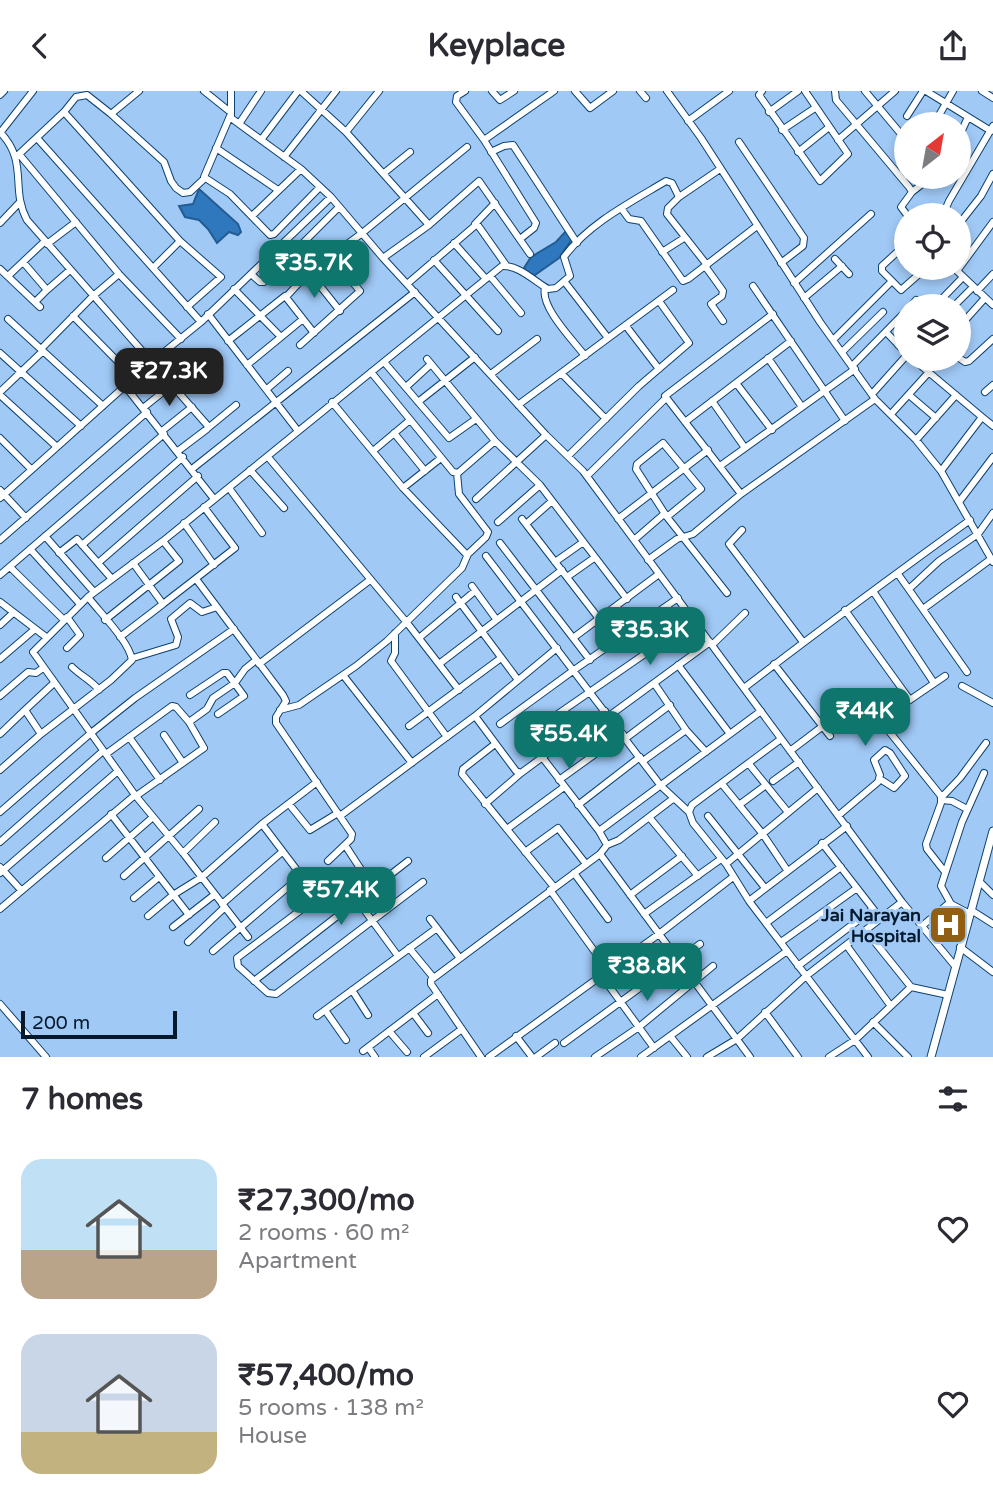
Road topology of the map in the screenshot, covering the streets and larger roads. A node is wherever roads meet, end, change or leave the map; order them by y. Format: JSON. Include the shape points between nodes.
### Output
{"nodes":[{"id":1,"x":4,"y":91,"type":"edge"},
{"id":2,"x":33,"y":91,"type":"edge"},
{"id":3,"x":139,"y":91,"type":"edge"},
{"id":4,"x":204,"y":91,"type":"edge"},
{"id":5,"x":231,"y":91,"type":"edge"},
{"id":6,"x":261,"y":91,"type":"edge"},
{"id":7,"x":300,"y":91,"type":"edge"},
{"id":8,"x":336,"y":91,"type":"edge"},
{"id":9,"x":379,"y":91,"type":"edge"},
{"id":10,"x":463,"y":91,"type":"edge"},
{"id":11,"x":492,"y":91,"type":"edge"},
{"id":12,"x":514,"y":91,"type":"edge"},
{"id":13,"x":554,"y":91,"type":"edge"},
{"id":14,"x":575,"y":91,"type":"edge"},
{"id":15,"x":613,"y":91,"type":"edge"},
{"id":16,"x":640,"y":91,"type":"edge"},
{"id":17,"x":667,"y":91,"type":"edge"},
{"id":18,"x":729,"y":91,"type":"edge"},
{"id":19,"x":762,"y":91,"type":"edge"},
{"id":20,"x":798,"y":91,"type":"edge"},
{"id":21,"x":805,"y":91,"type":"edge"},
{"id":22,"x":835,"y":91,"type":"edge"},
{"id":23,"x":865,"y":91,"type":"edge"},
{"id":24,"x":895,"y":91,"type":"edge"},
{"id":25,"x":925,"y":91,"type":"edge"},
{"id":26,"x":953,"y":91,"type":"edge"},
{"id":27,"x":982,"y":91,"type":"edge"},
{"id":28,"x":0,"y":95,"type":"edge"},
{"id":29,"x":646,"y":98,"type":"dead end"},
{"id":30,"x":993,"y":98,"type":"edge"},
{"id":31,"x":945,"y":103,"type":"junction"},
{"id":32,"x":878,"y":106,"type":"junction"},
{"id":33,"x":815,"y":108,"type":"junction"},
{"id":34,"x":323,"y":109,"type":"junction"},
{"id":35,"x":64,"y":112,"type":"junction"},
{"id":36,"x":769,"y":112,"type":"junction"},
{"id":37,"x":910,"y":112,"type":"edge"},
{"id":38,"x":940,"y":112,"type":"edge"},
{"id":39,"x":960,"y":112,"type":"edge"},
{"id":40,"x":230,"y":113,"type":"junction"},
{"id":41,"x":111,"y":114,"type":"junction"},
{"id":42,"x":971,"y":118,"type":"edge"},
{"id":43,"x":688,"y":121,"type":"junction"},
{"id":44,"x":239,"y":124,"type":"junction"},
{"id":45,"x":857,"y":124,"type":"junction"},
{"id":46,"x":894,"y":125,"type":"edge"},
{"id":47,"x":828,"y":128,"type":"junction"},
{"id":48,"x":992,"y":129,"type":"edge"},
{"id":49,"x":782,"y":130,"type":"junction"},
{"id":50,"x":0,"y":132,"type":"edge"},
{"id":51,"x":346,"y":132,"type":"junction"},
{"id":52,"x":37,"y":138,"type":"junction"},
{"id":53,"x":261,"y":139,"type":"junction"},
{"id":54,"x":484,"y":140,"type":"junction"},
{"id":55,"x":838,"y":140,"type":"junction"},
{"id":56,"x":739,"y":142,"type":"dead end"},
{"id":57,"x":467,"y":147,"type":"dead end"},
{"id":58,"x":216,"y":148,"type":"junction"},
{"id":59,"x":410,"y":152,"type":"dead end"},
{"id":60,"x":491,"y":152,"type":"junction"},
{"id":61,"x":798,"y":152,"type":"junction"},
{"id":62,"x":18,"y":155,"type":"junction"},
{"id":63,"x":284,"y":157,"type":"junction"},
{"id":64,"x":301,"y":169,"type":"junction"},
{"id":65,"x":720,"y":169,"type":"junction"},
{"id":66,"x":384,"y":173,"type":"junction"},
{"id":67,"x":993,"y":173,"type":"edge"},
{"id":68,"x":205,"y":178,"type":"junction"},
{"id":69,"x":320,"y":187,"type":"junction"},
{"id":70,"x":915,"y":189,"type":"edge"},
{"id":71,"x":278,"y":190,"type":"junction"},
{"id":72,"x":912,"y":191,"type":"junction"},
{"id":73,"x":331,"y":197,"type":"junction"},
{"id":74,"x":405,"y":197,"type":"junction"},
{"id":75,"x":679,"y":197,"type":"junction"},
{"id":76,"x":495,"y":203,"type":"junction"},
{"id":77,"x":904,"y":203,"type":"edge"},
{"id":78,"x":948,"y":203,"type":"edge"},
{"id":79,"x":19,"y":204,"type":"junction"},
{"id":80,"x":339,"y":207,"type":"junction"},
{"id":81,"x":621,"y":208,"type":"junction"},
{"id":82,"x":971,"y":209,"type":"edge"},
{"id":83,"x":871,"y":214,"type":"dead end"},
{"id":84,"x":253,"y":215,"type":"junction"},
{"id":85,"x":76,"y":222,"type":"junction"},
{"id":86,"x":993,"y":222,"type":"edge"},
{"id":87,"x":0,"y":223,"type":"edge"},
{"id":88,"x":475,"y":224,"type":"junction"},
{"id":89,"x":429,"y":225,"type":"junction"},
{"id":90,"x":757,"y":226,"type":"junction"},
{"id":91,"x":361,"y":234,"type":"junction"},
{"id":92,"x":684,"y":238,"type":"junction"},
{"id":93,"x":520,"y":239,"type":"junction"},
{"id":94,"x":180,"y":241,"type":"junction"},
{"id":95,"x":46,"y":243,"type":"junction"},
{"id":96,"x":454,"y":243,"type":"junction"},
{"id":97,"x":577,"y":243,"type":"junction"},
{"id":98,"x":295,"y":249,"type":"junction"},
{"id":99,"x":662,"y":252,"type":"junction"},
{"id":100,"x":971,"y":253,"type":"edge"},
{"id":101,"x":530,"y":254,"type":"dead end"},
{"id":102,"x":330,"y":256,"type":"junction"},
{"id":103,"x":894,"y":256,"type":"edge"},
{"id":104,"x":383,"y":258,"type":"junction"},
{"id":105,"x":835,"y":259,"type":"dead end"},
{"id":106,"x":434,"y":260,"type":"junction"},
{"id":107,"x":23,"y":262,"type":"junction"},
{"id":108,"x":781,"y":264,"type":"junction"},
{"id":109,"x":506,"y":265,"type":"junction"},
{"id":110,"x":706,"y":266,"type":"junction"},
{"id":111,"x":842,"y":266,"type":"junction"},
{"id":112,"x":153,"y":268,"type":"junction"},
{"id":113,"x":0,"y":269,"type":"edge"},
{"id":114,"x":70,"y":270,"type":"junction"},
{"id":115,"x":312,"y":270,"type":"junction"},
{"id":116,"x":120,"y":274,"type":"junction"},
{"id":117,"x":251,"y":274,"type":"junction"},
{"id":118,"x":849,"y":274,"type":"dead end"},
{"id":119,"x":993,"y":274,"type":"edge"},
{"id":120,"x":8,"y":276,"type":"junction"},
{"id":121,"x":488,"y":277,"type":"junction"},
{"id":122,"x":913,"y":280,"type":"edge"},
{"id":123,"x":966,"y":280,"type":"edge"},
{"id":124,"x":564,"y":281,"type":"junction"},
{"id":125,"x":891,"y":282,"type":"junction"},
{"id":126,"x":794,"y":283,"type":"junction"},
{"id":127,"x":407,"y":284,"type":"junction"},
{"id":128,"x":753,"y":286,"type":"dead end"},
{"id":129,"x":545,"y":288,"type":"junction"},
{"id":130,"x":234,"y":289,"type":"junction"},
{"id":131,"x":975,"y":289,"type":"junction"},
{"id":132,"x":47,"y":290,"type":"junction"},
{"id":133,"x":673,"y":290,"type":"dead end"},
{"id":134,"x":415,"y":292,"type":"junction"},
{"id":135,"x":969,"y":294,"type":"edge"},
{"id":136,"x":465,"y":295,"type":"junction"},
{"id":137,"x":93,"y":296,"type":"junction"},
{"id":138,"x":286,"y":297,"type":"junction"},
{"id":139,"x":804,"y":298,"type":"junction"},
{"id":140,"x":985,"y":298,"type":"junction"},
{"id":141,"x":659,"y":301,"type":"junction"},
{"id":142,"x":993,"y":305,"type":"edge"},
{"id":143,"x":187,"y":307,"type":"junction"},
{"id":144,"x":340,"y":311,"type":"junction"},
{"id":145,"x":883,"y":312,"type":"dead end"},
{"id":146,"x":521,"y":313,"type":"dead end"},
{"id":147,"x":208,"y":314,"type":"junction"},
{"id":148,"x":774,"y":314,"type":"junction"},
{"id":149,"x":971,"y":314,"type":"edge"},
{"id":150,"x":259,"y":315,"type":"junction"},
{"id":151,"x":73,"y":316,"type":"junction"},
{"id":152,"x":438,"y":317,"type":"junction"},
{"id":153,"x":8,"y":319,"type":"dead end"},
{"id":154,"x":303,"y":319,"type":"junction"},
{"id":155,"x":723,"y":321,"type":"dead end"},
{"id":156,"x":201,"y":322,"type":"junction"},
{"id":157,"x":894,"y":324,"type":"edge"},
{"id":158,"x":626,"y":326,"type":"junction"},
{"id":159,"x":498,"y":331,"type":"dead end"},
{"id":160,"x":314,"y":333,"type":"junction"},
{"id":161,"x":886,"y":333,"type":"junction"},
{"id":162,"x":281,"y":337,"type":"junction"},
{"id":163,"x":608,"y":338,"type":"junction"},
{"id":164,"x":181,"y":339,"type":"junction"},
{"id":165,"x":537,"y":339,"type":"dead end"},
{"id":166,"x":993,"y":339,"type":"edge"},
{"id":167,"x":833,"y":340,"type":"junction"},
{"id":168,"x":228,"y":341,"type":"junction"},
{"id":169,"x":791,"y":341,"type":"junction"},
{"id":170,"x":894,"y":341,"type":"edge"},
{"id":171,"x":300,"y":345,"type":"dead end"},
{"id":172,"x":42,"y":350,"type":"junction"},
{"id":173,"x":842,"y":352,"type":"junction"},
{"id":174,"x":0,"y":353,"type":"edge"},
{"id":175,"x":585,"y":356,"type":"junction"},
{"id":176,"x":475,"y":357,"type":"junction"},
{"id":177,"x":768,"y":358,"type":"junction"},
{"id":178,"x":971,"y":359,"type":"edge"},
{"id":179,"x":153,"y":361,"type":"junction"},
{"id":180,"x":384,"y":362,"type":"junction"},
{"id":181,"x":247,"y":365,"type":"junction"},
{"id":182,"x":853,"y":368,"type":"junction"},
{"id":183,"x":659,"y":369,"type":"junction"},
{"id":184,"x":894,"y":370,"type":"edge"},
{"id":185,"x":288,"y":372,"type":"dead end"},
{"id":186,"x":372,"y":372,"type":"junction"},
{"id":187,"x":929,"y":372,"type":"joint"},
{"id":188,"x":20,"y":373,"type":"junction"},
{"id":189,"x":561,"y":373,"type":"junction"},
{"id":190,"x":491,"y":374,"type":"junction"},
{"id":191,"x":134,"y":378,"type":"junction"},
{"id":192,"x":444,"y":381,"type":"junction"},
{"id":193,"x":736,"y":383,"type":"junction"},
{"id":194,"x":173,"y":384,"type":"junction"},
{"id":195,"x":993,"y":385,"type":"edge"},
{"id":196,"x":125,"y":386,"type":"junction"},
{"id":197,"x":406,"y":387,"type":"junction"},
{"id":198,"x":267,"y":390,"type":"junction"},
{"id":199,"x":823,"y":390,"type":"junction"},
{"id":200,"x":0,"y":393,"type":"edge"},
{"id":201,"x":985,"y":393,"type":"dead end"},
{"id":202,"x":909,"y":395,"type":"junction"},
{"id":203,"x":956,"y":395,"type":"junction"},
{"id":204,"x":874,"y":396,"type":"junction"},
{"id":205,"x":666,"y":398,"type":"junction"},
{"id":206,"x":276,"y":401,"type":"junction"},
{"id":207,"x":712,"y":401,"type":"junction"},
{"id":208,"x":331,"y":402,"type":"junction"},
{"id":209,"x":418,"y":402,"type":"junction"},
{"id":210,"x":236,"y":405,"type":"dead end"},
{"id":211,"x":518,"y":405,"type":"junction"},
{"id":212,"x":103,"y":406,"type":"junction"},
{"id":213,"x":192,"y":407,"type":"junction"},
{"id":214,"x":802,"y":407,"type":"junction"},
{"id":215,"x":145,"y":410,"type":"junction"},
{"id":216,"x":891,"y":414,"type":"junction"},
{"id":217,"x":936,"y":418,"type":"junction"},
{"id":218,"x":982,"y":418,"type":"junction"},
{"id":219,"x":477,"y":419,"type":"junction"},
{"id":220,"x":606,"y":419,"type":"junction"},
{"id":221,"x":410,"y":420,"type":"junction"},
{"id":222,"x":845,"y":421,"type":"junction"},
{"id":223,"x":685,"y":422,"type":"junction"},
{"id":224,"x":80,"y":426,"type":"junction"},
{"id":225,"x":993,"y":426,"type":"edge"},
{"id":226,"x":208,"y":428,"type":"junction"},
{"id":227,"x":772,"y":430,"type":"junction"},
{"id":228,"x":298,"y":431,"type":"junction"},
{"id":229,"x":163,"y":433,"type":"junction"},
{"id":230,"x":394,"y":433,"type":"junction"},
{"id":231,"x":546,"y":435,"type":"junction"},
{"id":232,"x":0,"y":438,"type":"edge"},
{"id":233,"x":916,"y":440,"type":"junction"},
{"id":234,"x":495,"y":441,"type":"junction"},
{"id":235,"x":57,"y":447,"type":"junction"},
{"id":236,"x":745,"y":448,"type":"junction"},
{"id":237,"x":708,"y":450,"type":"junction"},
{"id":238,"x":373,"y":451,"type":"junction"},
{"id":239,"x":181,"y":454,"type":"junction"},
{"id":240,"x":568,"y":456,"type":"junction"},
{"id":241,"x":268,"y":457,"type":"junction"},
{"id":242,"x":993,"y":457,"type":"edge"},
{"id":243,"x":441,"y":458,"type":"junction"},
{"id":244,"x":517,"y":463,"type":"junction"},
{"id":245,"x":720,"y":466,"type":"junction"},
{"id":246,"x":685,"y":467,"type":"junction"},
{"id":247,"x":31,"y":469,"type":"junction"},
{"id":248,"x":192,"y":469,"type":"junction"},
{"id":249,"x":250,"y":470,"type":"junction"},
{"id":250,"x":425,"y":471,"type":"junction"},
{"id":251,"x":941,"y":471,"type":"junction"},
{"id":252,"x":457,"y":473,"type":"junction"},
{"id":253,"x":198,"y":476,"type":"junction"},
{"id":254,"x":587,"y":476,"type":"junction"},
{"id":255,"x":540,"y":485,"type":"junction"},
{"id":256,"x":229,"y":488,"type":"junction"},
{"id":257,"x":403,"y":488,"type":"junction"},
{"id":258,"x":1,"y":494,"type":"edge"},
{"id":259,"x":650,"y":494,"type":"junction"},
{"id":260,"x":741,"y":494,"type":"junction"},
{"id":261,"x":214,"y":499,"type":"junction"},
{"id":262,"x":476,"y":499,"type":"dead end"},
{"id":263,"x":552,"y":501,"type":"junction"},
{"id":264,"x":959,"y":502,"type":"junction"},
{"id":265,"x":204,"y":507,"type":"junction"},
{"id":266,"x":285,"y":508,"type":"dead end"},
{"id":267,"x":993,"y":513,"type":"edge"},
{"id":268,"x":666,"y":516,"type":"junction"},
{"id":269,"x":26,"y":518,"type":"junction"},
{"id":270,"x":618,"y":519,"type":"junction"},
{"id":271,"x":971,"y":520,"type":"junction"},
{"id":272,"x":498,"y":522,"type":"dead end"},
{"id":273,"x":184,"y":523,"type":"junction"},
{"id":274,"x":742,"y":530,"type":"dead end"},
{"id":275,"x":262,"y":533,"type":"dead end"},
{"id":276,"x":978,"y":534,"type":"junction"},
{"id":277,"x":45,"y":536,"type":"junction"},
{"id":278,"x":684,"y":537,"type":"junction"},
{"id":279,"x":0,"y":540,"type":"edge"},
{"id":280,"x":634,"y":540,"type":"junction"},
{"id":281,"x":163,"y":541,"type":"junction"},
{"id":282,"x":582,"y":543,"type":"junction"},
{"id":283,"x":500,"y":544,"type":"dead end"},
{"id":284,"x":82,"y":545,"type":"junction"},
{"id":285,"x":30,"y":549,"type":"junction"},
{"id":286,"x":60,"y":553,"type":"junction"},
{"id":287,"x":468,"y":554,"type":"junction"},
{"id":288,"x":486,"y":556,"type":"dead end"},
{"id":289,"x":594,"y":558,"type":"junction"},
{"id":290,"x":648,"y":560,"type":"junction"},
{"id":291,"x":992,"y":560,"type":"edge"},
{"id":292,"x":555,"y":562,"type":"junction"},
{"id":293,"x":98,"y":563,"type":"junction"},
{"id":294,"x":133,"y":563,"type":"junction"},
{"id":295,"x":214,"y":565,"type":"junction"},
{"id":296,"x":10,"y":567,"type":"junction"},
{"id":297,"x":562,"y":571,"type":"junction"},
{"id":298,"x":659,"y":574,"type":"junction"},
{"id":299,"x":898,"y":574,"type":"junction"},
{"id":300,"x":0,"y":575,"type":"edge"},
{"id":301,"x":567,"y":577,"type":"junction"},
{"id":302,"x":112,"y":579,"type":"junction"},
{"id":303,"x":196,"y":579,"type":"junction"},
{"id":304,"x":370,"y":580,"type":"junction"},
{"id":305,"x":149,"y":585,"type":"junction"},
{"id":306,"x":910,"y":588,"type":"junction"},
{"id":307,"x":536,"y":590,"type":"junction"},
{"id":308,"x":873,"y":591,"type":"junction"},
{"id":309,"x":94,"y":592,"type":"junction"},
{"id":310,"x":727,"y":593,"type":"dead end"},
{"id":311,"x":88,"y":597,"type":"junction"},
{"id":312,"x":678,"y":598,"type":"junction"},
{"id":313,"x":626,"y":599,"type":"junction"},
{"id":314,"x":458,"y":600,"type":"junction"},
{"id":315,"x":520,"y":601,"type":"junction"},
{"id":316,"x":0,"y":602,"type":"edge"},
{"id":317,"x":80,"y":604,"type":"junction"},
{"id":318,"x":163,"y":604,"type":"junction"},
{"id":319,"x":217,"y":607,"type":"junction"},
{"id":320,"x":923,"y":609,"type":"junction"},
{"id":321,"x":845,"y":610,"type":"junction"},
{"id":322,"x":13,"y":613,"type":"junction"},
{"id":323,"x":745,"y":613,"type":"dead end"},
{"id":324,"x":66,"y":619,"type":"junction"},
{"id":325,"x":496,"y":619,"type":"junction"},
{"id":326,"x":694,"y":619,"type":"junction"},
{"id":327,"x":105,"y":620,"type":"junction"},
{"id":328,"x":600,"y":620,"type":"junction"},
{"id":329,"x":406,"y":622,"type":"junction"},
{"id":330,"x":0,"y":625,"type":"edge"},
{"id":331,"x":35,"y":629,"type":"junction"},
{"id":332,"x":234,"y":629,"type":"junction"},
{"id":333,"x":481,"y":631,"type":"junction"},
{"id":334,"x":395,"y":633,"type":"junction"},
{"id":335,"x":46,"y":637,"type":"junction"},
{"id":336,"x":120,"y":637,"type":"junction"},
{"id":337,"x":419,"y":638,"type":"junction"},
{"id":338,"x":573,"y":638,"type":"junction"},
{"id":339,"x":803,"y":642,"type":"junction"},
{"id":340,"x":711,"y":643,"type":"junction"},
{"id":341,"x":67,"y":648,"type":"dead end"},
{"id":342,"x":557,"y":648,"type":"junction"},
{"id":343,"x":133,"y":658,"type":"junction"},
{"id":344,"x":501,"y":658,"type":"junction"},
{"id":345,"x":0,"y":659,"type":"edge"},
{"id":346,"x":590,"y":660,"type":"junction"},
{"id":347,"x":258,"y":662,"type":"junction"},
{"id":348,"x":439,"y":664,"type":"junction"},
{"id":349,"x":774,"y":664,"type":"junction"},
{"id":350,"x":678,"y":665,"type":"junction"},
{"id":351,"x":72,"y":667,"type":"dead end"},
{"id":352,"x":43,"y":669,"type":"junction"},
{"id":353,"x":574,"y":670,"type":"junction"},
{"id":354,"x":967,"y":672,"type":"dead end"},
{"id":355,"x":343,"y":674,"type":"junction"},
{"id":356,"x":945,"y":675,"type":"dead end"},
{"id":357,"x":518,"y":680,"type":"junction"},
{"id":358,"x":54,"y":683,"type":"junction"},
{"id":359,"x":235,"y":683,"type":"junction"},
{"id":360,"x":654,"y":683,"type":"junction"},
{"id":361,"x":934,"y":683,"type":"junction"},
{"id":362,"x":962,"y":686,"type":"dead end"},
{"id":363,"x":744,"y":688,"type":"junction"},
{"id":364,"x":99,"y":690,"type":"junction"},
{"id":365,"x":459,"y":690,"type":"junction"},
{"id":366,"x":591,"y":692,"type":"junction"},
{"id":367,"x":190,"y":695,"type":"dead end"},
{"id":368,"x":0,"y":696,"type":"edge"},
{"id":369,"x":910,"y":700,"type":"junction"},
{"id":370,"x":993,"y":703,"type":"edge"},
{"id":371,"x":670,"y":705,"type":"junction"},
{"id":372,"x":898,"y":708,"type":"dead end"},
{"id":373,"x":25,"y":710,"type":"junction"},
{"id":374,"x":75,"y":710,"type":"junction"},
{"id":375,"x":280,"y":711,"type":"junction"},
{"id":376,"x":430,"y":711,"type":"junction"},
{"id":377,"x":761,"y":711,"type":"junction"},
{"id":378,"x":607,"y":713,"type":"junction"},
{"id":379,"x":218,"y":715,"type":"dead end"},
{"id":380,"x":475,"y":716,"type":"junction"},
{"id":381,"x":189,"y":722,"type":"junction"},
{"id":382,"x":500,"y":724,"type":"dead end"},
{"id":383,"x":408,"y":726,"type":"dead end"},
{"id":384,"x":823,"y":726,"type":"junction"},
{"id":385,"x":519,"y":727,"type":"dead end"},
{"id":386,"x":687,"y":730,"type":"junction"},
{"id":387,"x":888,"y":730,"type":"dead end"},
{"id":388,"x":91,"y":733,"type":"junction"},
{"id":389,"x":0,"y":734,"type":"edge"},
{"id":390,"x":41,"y":734,"type":"junction"},
{"id":391,"x":730,"y":734,"type":"junction"},
{"id":392,"x":164,"y":735,"type":"dead end"},
{"id":393,"x":526,"y":736,"type":"junction"},
{"id":394,"x":624,"y":736,"type":"junction"},
{"id":395,"x":830,"y":736,"type":"dead end"},
{"id":396,"x":129,"y":737,"type":"junction"},
{"id":397,"x":447,"y":737,"type":"junction"},
{"id":398,"x":781,"y":739,"type":"junction"},
{"id":399,"x":986,"y":743,"type":"dead end"},
{"id":400,"x":495,"y":744,"type":"junction"},
{"id":401,"x":790,"y":751,"type":"junction"},
{"id":402,"x":706,"y":752,"type":"junction"},
{"id":403,"x":104,"y":753,"type":"junction"},
{"id":404,"x":542,"y":757,"type":"junction"},
{"id":405,"x":641,"y":759,"type":"junction"},
{"id":406,"x":799,"y":762,"type":"junction"},
{"id":407,"x":183,"y":763,"type":"junction"},
{"id":408,"x":412,"y":763,"type":"junction"},
{"id":409,"x":749,"y":764,"type":"junction"},
{"id":410,"x":1,"y":768,"type":"edge"},
{"id":411,"x":118,"y":771,"type":"junction"},
{"id":412,"x":521,"y":773,"type":"junction"},
{"id":413,"x":984,"y":773,"type":"dead end"},
{"id":414,"x":880,"y":779,"type":"junction"},
{"id":415,"x":160,"y":780,"type":"junction"},
{"id":416,"x":559,"y":780,"type":"junction"},
{"id":417,"x":773,"y":781,"type":"dead end"},
{"id":418,"x":317,"y":782,"type":"junction"},
{"id":419,"x":722,"y":784,"type":"junction"},
{"id":420,"x":765,"y":785,"type":"junction"},
{"id":421,"x":661,"y":786,"type":"junction"},
{"id":422,"x":564,"y":787,"type":"junction"},
{"id":423,"x":818,"y":788,"type":"junction"},
{"id":424,"x":135,"y":795,"type":"junction"},
{"id":425,"x":674,"y":798,"type":"junction"},
{"id":426,"x":942,"y":799,"type":"junction"},
{"id":427,"x":289,"y":804,"type":"junction"},
{"id":428,"x":485,"y":804,"type":"junction"},
{"id":429,"x":578,"y":805,"type":"junction"},
{"id":430,"x":739,"y":805,"type":"junction"},
{"id":431,"x":199,"y":809,"type":"dead end"},
{"id":432,"x":967,"y":809,"type":"junction"},
{"id":433,"x":788,"y":811,"type":"junction"},
{"id":434,"x":0,"y":812,"type":"edge"},
{"id":435,"x":689,"y":813,"type":"junction"},
{"id":436,"x":111,"y":814,"type":"junction"},
{"id":437,"x":339,"y":815,"type":"junction"},
{"id":438,"x":838,"y":815,"type":"junction"},
{"id":439,"x":708,"y":816,"type":"dead end"},
{"id":440,"x":153,"y":817,"type":"junction"},
{"id":441,"x":649,"y":817,"type":"junction"},
{"id":442,"x":215,"y":822,"type":"dead end"},
{"id":443,"x":262,"y":824,"type":"junction"},
{"id":444,"x":846,"y":826,"type":"junction"},
{"id":445,"x":507,"y":829,"type":"junction"},
{"id":446,"x":599,"y":831,"type":"junction"},
{"id":447,"x":993,"y":831,"type":"edge"},
{"id":448,"x":762,"y":833,"type":"junction"},
{"id":449,"x":169,"y":835,"type":"junction"},
{"id":450,"x":129,"y":838,"type":"junction"},
{"id":451,"x":0,"y":842,"type":"edge"},
{"id":452,"x":822,"y":843,"type":"junction"},
{"id":453,"x":345,"y":845,"type":"junction"},
{"id":454,"x":607,"y":845,"type":"junction"},
{"id":455,"x":282,"y":852,"type":"junction"},
{"id":456,"x":526,"y":852,"type":"junction"},
{"id":457,"x":183,"y":853,"type":"junction"},
{"id":458,"x":600,"y":854,"type":"junction"},
{"id":459,"x":738,"y":854,"type":"junction"},
{"id":460,"x":682,"y":856,"type":"junction"},
{"id":461,"x":144,"y":857,"type":"junction"},
{"id":462,"x":106,"y":858,"type":"dead end"},
{"id":463,"x":990,"y":858,"type":"edge"},
{"id":464,"x":328,"y":861,"type":"dead end"},
{"id":465,"x":408,"y":861,"type":"dead end"},
{"id":466,"x":723,"y":862,"type":"junction"},
{"id":467,"x":586,"y":864,"type":"junction"},
{"id":468,"x":841,"y":867,"type":"junction"},
{"id":469,"x":1,"y":870,"type":"edge"},
{"id":470,"x":788,"y":870,"type":"junction"},
{"id":471,"x":944,"y":872,"type":"junction"},
{"id":472,"x":574,"y":873,"type":"junction"},
{"id":473,"x":124,"y":876,"type":"dead end"},
{"id":474,"x":301,"y":876,"type":"junction"},
{"id":475,"x":698,"y":876,"type":"junction"},
{"id":476,"x":159,"y":877,"type":"junction"},
{"id":477,"x":201,"y":877,"type":"junction"},
{"id":478,"x":733,"y":877,"type":"junction"},
{"id":479,"x":979,"y":881,"type":"junction"},
{"id":480,"x":423,"y":882,"type":"dead end"},
{"id":481,"x":309,"y":886,"type":"dead end"},
{"id":482,"x":373,"y":888,"type":"junction"},
{"id":483,"x":765,"y":888,"type":"junction"},
{"id":484,"x":857,"y":888,"type":"junction"},
{"id":485,"x":552,"y":889,"type":"junction"},
{"id":486,"x":21,"y":890,"type":"junction"},
{"id":487,"x":173,"y":895,"type":"junction"},
{"id":488,"x":214,"y":895,"type":"junction"},
{"id":489,"x":631,"y":895,"type":"junction"},
{"id":490,"x":993,"y":895,"type":"edge"},
{"id":491,"x":134,"y":898,"type":"dead end"},
{"id":492,"x":749,"y":901,"type":"junction"},
{"id":493,"x":353,"y":902,"type":"junction"},
{"id":494,"x":902,"y":902,"type":"junction"},
{"id":495,"x":951,"y":904,"type":"junction"},
{"id":496,"x":223,"y":906,"type":"junction"},
{"id":497,"x":0,"y":909,"type":"edge"},
{"id":498,"x":873,"y":909,"type":"junction"},
{"id":499,"x":970,"y":912,"type":"junction"},
{"id":500,"x":644,"y":914,"type":"junction"},
{"id":501,"x":189,"y":915,"type":"junction"},
{"id":502,"x":148,"y":916,"type":"dead end"},
{"id":503,"x":430,"y":919,"type":"dead end"},
{"id":504,"x":608,"y":919,"type":"dead end"},
{"id":505,"x":881,"y":919,"type":"junction"},
{"id":506,"x":372,"y":921,"type":"junction"},
{"id":507,"x":766,"y":923,"type":"junction"},
{"id":508,"x":993,"y":924,"type":"edge"},
{"id":509,"x":922,"y":926,"type":"junction"},
{"id":510,"x":173,"y":927,"type":"dead end"},
{"id":511,"x":240,"y":928,"type":"junction"},
{"id":512,"x":436,"y":928,"type":"junction"},
{"id":513,"x":866,"y":931,"type":"junction"},
{"id":514,"x":659,"y":934,"type":"junction"},
{"id":515,"x":248,"y":937,"type":"dead end"},
{"id":516,"x":188,"y":942,"type":"dead end"},
{"id":517,"x":781,"y":942,"type":"junction"},
{"id":518,"x":700,"y":944,"type":"dead end"},
{"id":519,"x":847,"y":946,"type":"junction"},
{"id":520,"x":960,"y":947,"type":"junction"},
{"id":521,"x":409,"y":948,"type":"junction"},
{"id":522,"x":213,"y":951,"type":"dead end"},
{"id":523,"x":787,"y":951,"type":"junction"},
{"id":524,"x":398,"y":956,"type":"junction"},
{"id":525,"x":459,"y":957,"type":"junction"},
{"id":526,"x":679,"y":960,"type":"junction"},
{"id":527,"x":713,"y":966,"type":"dead end"},
{"id":528,"x":798,"y":966,"type":"junction"},
{"id":529,"x":955,"y":966,"type":"junction"},
{"id":530,"x":608,"y":970,"type":"junction"},
{"id":531,"x":993,"y":971,"type":"edge"},
{"id":532,"x":601,"y":975,"type":"junction"},
{"id":533,"x":806,"y":976,"type":"junction"},
{"id":534,"x":433,"y":977,"type":"junction"},
{"id":535,"x":254,"y":981,"type":"junction"},
{"id":536,"x":696,"y":981,"type":"junction"},
{"id":537,"x":911,"y":986,"type":"junction"},
{"id":538,"x":352,"y":990,"type":"junction"},
{"id":539,"x":438,"y":995,"type":"junction"},
{"id":540,"x":948,"y":995,"type":"junction"},
{"id":541,"x":621,"y":1002,"type":"junction"},
{"id":542,"x":0,"y":1005,"type":"edge"},
{"id":543,"x":713,"y":1005,"type":"junction"},
{"id":544,"x":890,"y":1005,"type":"junction"},
{"id":545,"x":325,"y":1010,"type":"junction"},
{"id":546,"x":413,"y":1013,"type":"junction"},
{"id":547,"x":765,"y":1013,"type":"junction"},
{"id":548,"x":368,"y":1015,"type":"dead end"},
{"id":549,"x":317,"y":1016,"type":"dead end"},
{"id":550,"x":873,"y":1022,"type":"junction"},
{"id":551,"x":639,"y":1027,"type":"junction"},
{"id":552,"x":462,"y":1029,"type":"junction"},
{"id":553,"x":389,"y":1031,"type":"junction"},
{"id":554,"x":428,"y":1033,"type":"dead end"},
{"id":555,"x":516,"y":1036,"type":"junction"},
{"id":556,"x":670,"y":1036,"type":"junction"},
{"id":557,"x":737,"y":1039,"type":"junction"},
{"id":558,"x":346,"y":1040,"type":"dead end"},
{"id":559,"x":855,"y":1040,"type":"junction"},
{"id":560,"x":555,"y":1042,"type":"dead end"},
{"id":561,"x":564,"y":1043,"type":"dead end"},
{"id":562,"x":654,"y":1048,"type":"junction"},
{"id":563,"x":407,"y":1052,"type":"dead end"},
{"id":564,"x":478,"y":1056,"type":"edge"},
{"id":565,"x":46,"y":1057,"type":"edge"},
{"id":566,"x":375,"y":1057,"type":"edge"},
{"id":567,"x":424,"y":1057,"type":"edge"},
{"id":568,"x":489,"y":1057,"type":"edge"},
{"id":569,"x":534,"y":1057,"type":"edge"},
{"id":570,"x":595,"y":1057,"type":"edge"},
{"id":571,"x":641,"y":1057,"type":"edge"},
{"id":572,"x":687,"y":1057,"type":"edge"},
{"id":573,"x":707,"y":1057,"type":"edge"},
{"id":574,"x":750,"y":1057,"type":"edge"},
{"id":575,"x":798,"y":1057,"type":"edge"},
{"id":576,"x":829,"y":1057,"type":"edge"},
{"id":577,"x":868,"y":1057,"type":"edge"},
{"id":578,"x":908,"y":1057,"type":"edge"},
{"id":579,"x":931,"y":1057,"type":"edge"}],
"edges":[{"from":1,"to":28,"type":"street"},
{"from":2,"to":50,"type":"street"},
{"from":3,"to":41,"type":"street"},
{"from":4,"to":40,"type":"street"},
{"from":5,"to":40,"type":"street"},
{"from":6,"to":44,"type":"street"},
{"from":7,"to":34,"type":"street"},
{"from":7,"to":53,"type":"street"},
{"from":8,"to":34,"type":"street"},
{"from":9,"to":51,"type":"street"},
{"from":10,"to":54,"type":"street","via":[[456,102]]},
{"from":11,"to":12,"type":"street","via":[[500,100]]},
{"from":13,"to":54,"type":"street"},
{"from":14,"to":15,"type":"street","via":[[590,108]]},
{"from":16,"to":29,"type":"street"},
{"from":17,"to":43,"type":"street"},
{"from":18,"to":43,"type":"street"},
{"from":19,"to":36,"type":"street","via":[[759,95]]},
{"from":20,"to":36,"type":"street"},
{"from":21,"to":33,"type":"street"},
{"from":22,"to":45,"type":"street","via":[[836,100]]},
{"from":23,"to":32,"type":"street"},
{"from":24,"to":32,"type":"street"},
{"from":25,"to":31,"type":"street"},
{"from":25,"to":37,"type":"street"},
{"from":26,"to":31,"type":"street"},
{"from":27,"to":30,"type":"street"},
{"from":31,"to":38,"type":"street"},
{"from":31,"to":39,"type":"street"},
{"from":32,"to":45,"type":"street"},
{"from":32,"to":46,"type":"street"},
{"from":33,"to":47,"type":"street"},
{"from":33,"to":49,"type":"street"},
{"from":34,"to":51,"type":"street"},
{"from":34,"to":63,"type":"street"},
{"from":35,"to":41,"type":"street","via":[[83,94]]},
{"from":35,"to":52,"type":"street"},
{"from":35,"to":94,"type":"street"},
{"from":36,"to":49,"type":"street"},
{"from":40,"to":44,"type":"street"},
{"from":40,"to":58,"type":"street"},
{"from":41,"to":68,"type":"street","via":[[164,162],[180,191],[190,192]]},
{"from":42,"to":48,"type":"street"},
{"from":43,"to":65,"type":"street"},
{"from":44,"to":53,"type":"street"},
{"from":45,"to":55,"type":"street"},
{"from":45,"to":72,"type":"street"},
{"from":47,"to":55,"type":"street"},
{"from":47,"to":61,"type":"street"},
{"from":48,"to":78,"type":"street"},
{"from":49,"to":61,"type":"street"},
{"from":50,"to":62,"type":"street"},
{"from":51,"to":66,"type":"street"},
{"from":52,"to":62,"type":"street"},
{"from":52,"to":112,"type":"street"},
{"from":53,"to":63,"type":"street"},
{"from":54,"to":60,"type":"street"},
{"from":55,"to":61,"type":"street","via":[[848,156],[820,181]]},
{"from":56,"to":108,"type":"street","via":[[804,238],[803,246]]},
{"from":57,"to":74,"type":"street"},
{"from":58,"to":68,"type":"street"},
{"from":58,"to":71,"type":"street"},
{"from":59,"to":66,"type":"street"},
{"from":60,"to":93,"type":"street","via":[[536,223]]},
{"from":60,"to":97,"type":"street","via":[[513,145]]},
{"from":62,"to":79,"type":"street"},
{"from":62,"to":85,"type":"street"},
{"from":63,"to":64,"type":"street"},
{"from":64,"to":69,"type":"street"},
{"from":64,"to":71,"type":"street"},
{"from":65,"to":75,"type":"street"},
{"from":65,"to":90,"type":"street"},
{"from":66,"to":74,"type":"street"},
{"from":67,"to":82,"type":"street"},
{"from":68,"to":84,"type":"street"},
{"from":69,"to":73,"type":"street"},
{"from":69,"to":84,"type":"street","via":[[272,235]]},
{"from":70,"to":72,"type":"street"},
{"from":71,"to":84,"type":"street"},
{"from":72,"to":77,"type":"street"},
{"from":73,"to":80,"type":"street"},
{"from":73,"to":117,"type":"street"},
{"from":74,"to":89,"type":"street"},
{"from":74,"to":91,"type":"street"},
{"from":75,"to":81,"type":"street","via":[[666,181]]},
{"from":75,"to":92,"type":"street","via":[[666,212]]},
{"from":76,"to":88,"type":"street"},
{"from":76,"to":89,"type":"street","via":[[477,182]]},
{"from":76,"to":93,"type":"street"},
{"from":79,"to":87,"type":"street"},
{"from":79,"to":95,"type":"street"},
{"from":80,"to":91,"type":"street"},
{"from":80,"to":98,"type":"street"},
{"from":81,"to":97,"type":"street"},
{"from":81,"to":99,"type":"street","via":[[629,219],[641,221]]},
{"from":83,"to":126,"type":"street"},
{"from":85,"to":95,"type":"street"},
{"from":85,"to":116,"type":"street"},
{"from":86,"to":100,"type":"street"},
{"from":88,"to":96,"type":"street"},
{"from":88,"to":109,"type":"street"},
{"from":89,"to":104,"type":"street"},
{"from":90,"to":108,"type":"street"},
{"from":90,"to":110,"type":"street"},
{"from":91,"to":102,"type":"street"},
{"from":91,"to":104,"type":"street"},
{"from":92,"to":99,"type":"street"},
{"from":92,"to":110,"type":"street"},
{"from":93,"to":101,"type":"street"},
{"from":94,"to":112,"type":"street"},
{"from":94,"to":143,"type":"street","via":[[221,277]]},
{"from":95,"to":107,"type":"street"},
{"from":95,"to":114,"type":"street"},
{"from":96,"to":106,"type":"street"},
{"from":96,"to":121,"type":"street"},
{"from":97,"to":124,"type":"street","via":[[565,256],[570,273]]},
{"from":98,"to":115,"type":"street"},
{"from":98,"to":117,"type":"street","via":[[263,283]]},
{"from":99,"to":110,"type":"street","via":[[683,281]]},
{"from":102,"to":115,"type":"street"},
{"from":102,"to":144,"type":"street","via":[[360,289]]},
{"from":103,"to":125,"type":"street","via":[[881,269]]},
{"from":104,"to":127,"type":"street"},
{"from":105,"to":111,"type":"street"},
{"from":106,"to":127,"type":"street"},
{"from":106,"to":136,"type":"street"},
{"from":107,"to":120,"type":"street"},
{"from":107,"to":132,"type":"street"},
{"from":108,"to":126,"type":"street"},
{"from":109,"to":121,"type":"street"},
{"from":109,"to":129,"type":"street"},
{"from":110,"to":155,"type":"street","via":[[723,291],[711,305]]},
{"from":111,"to":118,"type":"street"},
{"from":111,"to":139,"type":"street"},
{"from":112,"to":143,"type":"street"},
{"from":113,"to":120,"type":"street"},
{"from":114,"to":132,"type":"street"},
{"from":114,"to":137,"type":"street"},
{"from":115,"to":138,"type":"street"},
{"from":115,"to":144,"type":"street"},
{"from":116,"to":137,"type":"street"},
{"from":116,"to":164,"type":"street"},
{"from":117,"to":130,"type":"street"},
{"from":119,"to":131,"type":"street"},
{"from":120,"to":132,"type":"street","via":[[37,305]]},
{"from":121,"to":136,"type":"street"},
{"from":121,"to":146,"type":"street"},
{"from":122,"to":125,"type":"street","via":[[902,290]]},
{"from":123,"to":131,"type":"street"},
{"from":124,"to":129,"type":"street","via":[[550,290]]},
{"from":124,"to":163,"type":"street"},
{"from":125,"to":167,"type":"street"},
{"from":126,"to":139,"type":"street"},
{"from":127,"to":134,"type":"street"},
{"from":128,"to":148,"type":"street"},
{"from":129,"to":175,"type":"street","via":[[550,309]]},
{"from":130,"to":147,"type":"street"},
{"from":130,"to":150,"type":"street"},
{"from":131,"to":135,"type":"street"},
{"from":131,"to":140,"type":"street"},
{"from":133,"to":141,"type":"street"},
{"from":134,"to":152,"type":"street"},
{"from":134,"to":206,"type":"street"},
{"from":136,"to":152,"type":"street"},
{"from":136,"to":159,"type":"street"},
{"from":137,"to":151,"type":"street"},
{"from":137,"to":179,"type":"street"},
{"from":138,"to":150,"type":"street"},
{"from":138,"to":154,"type":"street"},
{"from":139,"to":167,"type":"street"},
{"from":140,"to":142,"type":"street"},
{"from":140,"to":149,"type":"street"},
{"from":141,"to":158,"type":"street"},
{"from":141,"to":183,"type":"street","via":[[689,342]]},
{"from":143,"to":156,"type":"street"},
{"from":144,"to":160,"type":"street"},
{"from":145,"to":173,"type":"street"},
{"from":147,"to":156,"type":"street"},
{"from":147,"to":168,"type":"street"},
{"from":148,"to":169,"type":"street"},
{"from":148,"to":205,"type":"street"},
{"from":150,"to":162,"type":"street"},
{"from":150,"to":168,"type":"street"},
{"from":151,"to":172,"type":"street"},
{"from":151,"to":191,"type":"street"},
{"from":152,"to":176,"type":"street"},
{"from":152,"to":180,"type":"street"},
{"from":153,"to":172,"type":"street"},
{"from":154,"to":160,"type":"street"},
{"from":154,"to":162,"type":"street"},
{"from":156,"to":164,"type":"street"},
{"from":157,"to":161,"type":"street"},
{"from":158,"to":163,"type":"street"},
{"from":158,"to":183,"type":"street"},
{"from":160,"to":171,"type":"street"},
{"from":161,"to":170,"type":"street"},
{"from":161,"to":182,"type":"street"},
{"from":162,"to":181,"type":"street"},
{"from":163,"to":175,"type":"street"},
{"from":164,"to":179,"type":"street"},
{"from":165,"to":190,"type":"street"},
{"from":166,"to":178,"type":"street"},
{"from":167,"to":173,"type":"street"},
{"from":168,"to":181,"type":"street"},
{"from":169,"to":177,"type":"street"},
{"from":169,"to":199,"type":"street"},
{"from":172,"to":188,"type":"street"},
{"from":172,"to":212,"type":"street"},
{"from":173,"to":182,"type":"street"},
{"from":174,"to":188,"type":"street"},
{"from":175,"to":189,"type":"street"},
{"from":176,"to":190,"type":"street"},
{"from":176,"to":192,"type":"street"},
{"from":177,"to":193,"type":"street"},
{"from":177,"to":214,"type":"street"},
{"from":179,"to":191,"type":"street"},
{"from":179,"to":194,"type":"street"},
{"from":180,"to":186,"type":"street"},
{"from":180,"to":197,"type":"street"},
{"from":181,"to":198,"type":"street"},
{"from":182,"to":199,"type":"street"},
{"from":182,"to":204,"type":"street"},
{"from":183,"to":220,"type":"street"},
{"from":184,"to":204,"type":"street"},
{"from":185,"to":198,"type":"street"},
{"from":186,"to":208,"type":"street"},
{"from":186,"to":221,"type":"street"},
{"from":187,"to":202,"type":"street"},
{"from":187,"to":203,"type":"street"},
{"from":188,"to":200,"type":"street"},
{"from":188,"to":224,"type":"street"},
{"from":189,"to":211,"type":"street"},
{"from":189,"to":220,"type":"street"},
{"from":190,"to":211,"type":"street"},
{"from":191,"to":196,"type":"street"},
{"from":192,"to":197,"type":"street","via":[[429,362]]},
{"from":192,"to":209,"type":"street"},
{"from":192,"to":219,"type":"street"},
{"from":193,"to":207,"type":"street"},
{"from":193,"to":227,"type":"street"},
{"from":194,"to":213,"type":"street"},
{"from":194,"to":215,"type":"street"},
{"from":195,"to":201,"type":"street"},
{"from":196,"to":212,"type":"street"},
{"from":196,"to":215,"type":"street"},
{"from":197,"to":209,"type":"street"},
{"from":198,"to":206,"type":"street"},
{"from":199,"to":214,"type":"street"},
{"from":199,"to":222,"type":"street"},
{"from":200,"to":235,"type":"street"},
{"from":202,"to":216,"type":"street"},
{"from":202,"to":217,"type":"street"},
{"from":203,"to":217,"type":"street"},
{"from":203,"to":218,"type":"street"},
{"from":204,"to":216,"type":"street"},
{"from":204,"to":222,"type":"street"},
{"from":205,"to":223,"type":"street"},
{"from":205,"to":254,"type":"street"},
{"from":206,"to":228,"type":"street"},
{"from":206,"to":248,"type":"street"},
{"from":207,"to":223,"type":"street"},
{"from":207,"to":236,"type":"street"},
{"from":208,"to":228,"type":"street"},
{"from":208,"to":238,"type":"street"},
{"from":209,"to":219,"type":"street","via":[[449,438]]},
{"from":210,"to":226,"type":"street"},
{"from":211,"to":231,"type":"street"},
{"from":212,"to":224,"type":"street"},
{"from":213,"to":226,"type":"street"},
{"from":213,"to":229,"type":"street"},
{"from":214,"to":227,"type":"street"},
{"from":215,"to":229,"type":"street"},
{"from":215,"to":269,"type":"street"},
{"from":216,"to":233,"type":"street"},
{"from":217,"to":233,"type":"street"},
{"from":218,"to":225,"type":"street"},
{"from":218,"to":251,"type":"street"},
{"from":219,"to":234,"type":"street"},
{"from":220,"to":240,"type":"street"},
{"from":221,"to":230,"type":"street"},
{"from":221,"to":243,"type":"street"},
{"from":222,"to":260,"type":"street"},
{"from":223,"to":237,"type":"street"},
{"from":224,"to":235,"type":"street"},
{"from":226,"to":239,"type":"street"},
{"from":227,"to":236,"type":"street"},
{"from":228,"to":241,"type":"street"},
{"from":229,"to":239,"type":"street"},
{"from":229,"to":277,"type":"street"},
{"from":230,"to":238,"type":"street"},
{"from":230,"to":250,"type":"street"},
{"from":231,"to":240,"type":"street"},
{"from":231,"to":244,"type":"street"},
{"from":232,"to":247,"type":"street"},
{"from":233,"to":251,"type":"street"},
{"from":234,"to":244,"type":"street"},
{"from":234,"to":252,"type":"street"},
{"from":235,"to":247,"type":"street"},
{"from":236,"to":245,"type":"street"},
{"from":237,"to":245,"type":"street"},
{"from":237,"to":246,"type":"street"},
{"from":238,"to":257,"type":"street"},
{"from":239,"to":248,"type":"street"},
{"from":239,"to":284,"type":"street"},
{"from":240,"to":254,"type":"street"},
{"from":241,"to":249,"type":"street"},
{"from":241,"to":304,"type":"street"},
{"from":242,"to":264,"type":"street"},
{"from":243,"to":250,"type":"street"},
{"from":243,"to":252,"type":"street"},
{"from":244,"to":255,"type":"street"},
{"from":244,"to":262,"type":"street"},
{"from":245,"to":260,"type":"street"},
{"from":246,"to":259,"type":"street"},
{"from":246,"to":259,"type":"street","via":[[662,444],[636,466]]},
{"from":246,"to":268,"type":"street","via":[[701,490]]},
{"from":247,"to":258,"type":"street"},
{"from":248,"to":253,"type":"street"},
{"from":249,"to":256,"type":"street"},
{"from":249,"to":266,"type":"street"},
{"from":250,"to":257,"type":"street"},
{"from":251,"to":264,"type":"street"},
{"from":252,"to":287,"type":"street","via":[[460,494],[488,532]]},
{"from":253,"to":261,"type":"street"},
{"from":253,"to":293,"type":"street"},
{"from":254,"to":270,"type":"street"},
{"from":255,"to":263,"type":"street"},
{"from":255,"to":272,"type":"street"},
{"from":256,"to":261,"type":"street"},
{"from":256,"to":275,"type":"street"},
{"from":257,"to":287,"type":"street"},
{"from":258,"to":269,"type":"street"},
{"from":259,"to":268,"type":"street"},
{"from":259,"to":270,"type":"street"},
{"from":260,"to":278,"type":"street"},
{"from":261,"to":265,"type":"street"},
{"from":263,"to":282,"type":"street"},
{"from":263,"to":292,"type":"street","via":[[524,522]]},
{"from":264,"to":271,"type":"street"},
{"from":265,"to":273,"type":"street"},
{"from":265,"to":295,"type":"street","via":[[235,548]]},
{"from":267,"to":276,"type":"street"},
{"from":268,"to":278,"type":"street"},
{"from":268,"to":280,"type":"street"},
{"from":269,"to":279,"type":"street"},
{"from":270,"to":280,"type":"street"},
{"from":271,"to":276,"type":"street"},
{"from":271,"to":299,"type":"street"},
{"from":273,"to":281,"type":"street"},
{"from":273,"to":295,"type":"street"},
{"from":274,"to":339,"type":"street","via":[[729,544]]},
{"from":276,"to":291,"type":"street"},
{"from":276,"to":306,"type":"street"},
{"from":277,"to":285,"type":"street"},
{"from":277,"to":286,"type":"street"},
{"from":278,"to":290,"type":"street"},
{"from":278,"to":310,"type":"street"},
{"from":280,"to":290,"type":"street"},
{"from":281,"to":294,"type":"street"},
{"from":281,"to":305,"type":"street","via":[[179,561]]},
{"from":282,"to":289,"type":"street"},
{"from":282,"to":292,"type":"street"},
{"from":283,"to":307,"type":"street"},
{"from":284,"to":286,"type":"street","via":[[76,539]]},
{"from":284,"to":293,"type":"street"},
{"from":285,"to":296,"type":"street"},
{"from":285,"to":317,"type":"street"},
{"from":286,"to":309,"type":"street"},
{"from":287,"to":329,"type":"street","via":[[462,568]]},
{"from":288,"to":315,"type":"street"},
{"from":289,"to":301,"type":"street"},
{"from":289,"to":313,"type":"street"},
{"from":290,"to":298,"type":"street"},
{"from":291,"to":320,"type":"street"},
{"from":292,"to":297,"type":"street"},
{"from":293,"to":302,"type":"street"},
{"from":294,"to":302,"type":"street"},
{"from":294,"to":305,"type":"street"},
{"from":295,"to":303,"type":"street"},
{"from":296,"to":300,"type":"street"},
{"from":296,"to":324,"type":"street"},
{"from":297,"to":301,"type":"street"},
{"from":297,"to":307,"type":"street"},
{"from":298,"to":312,"type":"street"},
{"from":298,"to":313,"type":"street"},
{"from":299,"to":306,"type":"street"},
{"from":299,"to":308,"type":"street"},
{"from":301,"to":328,"type":"street"},
{"from":302,"to":309,"type":"street"},
{"from":303,"to":318,"type":"street"},
{"from":303,"to":319,"type":"street"},
{"from":304,"to":329,"type":"street"},
{"from":304,"to":347,"type":"street"},
{"from":305,"to":318,"type":"street"},
{"from":305,"to":327,"type":"street"},
{"from":306,"to":320,"type":"street"},
{"from":307,"to":315,"type":"street"},
{"from":307,"to":338,"type":"street"},
{"from":308,"to":321,"type":"street"},
{"from":308,"to":361,"type":"street"},
{"from":309,"to":311,"type":"street"},
{"from":311,"to":317,"type":"street"},
{"from":311,"to":327,"type":"street"},
{"from":312,"to":326,"type":"street"},
{"from":312,"to":346,"type":"street"},
{"from":313,"to":328,"type":"street"},
{"from":314,"to":325,"type":"street","via":[[473,588]]},
{"from":314,"to":333,"type":"street"},
{"from":314,"to":337,"type":"street"},
{"from":315,"to":325,"type":"street"},
{"from":315,"to":342,"type":"street"},
{"from":316,"to":322,"type":"street"},
{"from":317,"to":324,"type":"street"},
{"from":318,"to":336,"type":"street"},
{"from":319,"to":332,"type":"street"},
{"from":319,"to":343,"type":"street","via":[[202,612],[189,603],[171,620],[178,637],[176,645]]},
{"from":320,"to":354,"type":"street"},
{"from":321,"to":339,"type":"street"},
{"from":321,"to":369,"type":"street"},
{"from":322,"to":330,"type":"street"},
{"from":322,"to":331,"type":"street"},
{"from":323,"to":340,"type":"street"},
{"from":324,"to":335,"type":"street"},
{"from":324,"to":341,"type":"street","via":[[80,635]]},
{"from":325,"to":333,"type":"street"},
{"from":326,"to":340,"type":"street"},
{"from":326,"to":366,"type":"street"},
{"from":327,"to":336,"type":"street"},
{"from":328,"to":338,"type":"street"},
{"from":329,"to":334,"type":"street"},
{"from":329,"to":337,"type":"street"},
{"from":331,"to":335,"type":"street"},
{"from":331,"to":345,"type":"street"},
{"from":332,"to":347,"type":"street"},
{"from":332,"to":388,"type":"street"},
{"from":333,"to":344,"type":"street"},
{"from":333,"to":348,"type":"street"},
{"from":334,"to":355,"type":"street"},
{"from":334,"to":376,"type":"street","via":[[391,661]]},
{"from":335,"to":352,"type":"street","via":[[32,653]]},
{"from":336,"to":343,"type":"street"},
{"from":337,"to":348,"type":"street"},
{"from":338,"to":346,"type":"street"},
{"from":339,"to":349,"type":"street"},
{"from":340,"to":350,"type":"street"},
{"from":340,"to":363,"type":"street"},
{"from":342,"to":353,"type":"street"},
{"from":342,"to":357,"type":"street"},
{"from":343,"to":364,"type":"street"},
{"from":344,"to":357,"type":"street"},
{"from":344,"to":365,"type":"street"},
{"from":346,"to":353,"type":"street"},
{"from":347,"to":359,"type":"street","via":[[245,669]]},
{"from":347,"to":375,"type":"street","via":[[285,698]]},
{"from":348,"to":365,"type":"street"},
{"from":349,"to":363,"type":"street"},
{"from":349,"to":384,"type":"street"},
{"from":350,"to":360,"type":"street"},
{"from":350,"to":391,"type":"street"},
{"from":351,"to":364,"type":"street"},
{"from":352,"to":358,"type":"street"},
{"from":352,"to":368,"type":"street","via":[[28,672]]},
{"from":353,"to":366,"type":"street"},
{"from":353,"to":382,"type":"street"},
{"from":355,"to":375,"type":"street","via":[[299,705]]},
{"from":355,"to":408,"type":"street"},
{"from":356,"to":361,"type":"street"},
{"from":357,"to":380,"type":"street"},
{"from":358,"to":373,"type":"street"},
{"from":358,"to":374,"type":"street"},
{"from":359,"to":367,"type":"street","via":[[224,672]]},
{"from":359,"to":379,"type":"street","via":[[244,697]]},
{"from":359,"to":381,"type":"street"},
{"from":360,"to":371,"type":"street"},
{"from":360,"to":378,"type":"street"},
{"from":361,"to":369,"type":"street"},
{"from":362,"to":370,"type":"street"},
{"from":363,"to":377,"type":"street"},
{"from":364,"to":374,"type":"street"},
{"from":365,"to":376,"type":"street"},
{"from":366,"to":378,"type":"street"},
{"from":366,"to":393,"type":"street"},
{"from":369,"to":372,"type":"street"},
{"from":371,"to":386,"type":"street"},
{"from":371,"to":394,"type":"street"},
{"from":373,"to":389,"type":"street"},
{"from":373,"to":390,"type":"street"},
{"from":374,"to":388,"type":"street"},
{"from":374,"to":390,"type":"street"},
{"from":375,"to":418,"type":"street","via":[[276,723]]},
{"from":376,"to":383,"type":"street"},
{"from":376,"to":397,"type":"street"},
{"from":377,"to":391,"type":"street"},
{"from":377,"to":398,"type":"street"},
{"from":378,"to":394,"type":"street"},
{"from":378,"to":404,"type":"street"},
{"from":380,"to":397,"type":"street"},
{"from":380,"to":400,"type":"street"},
{"from":381,"to":396,"type":"street","via":[[174,706]]},
{"from":381,"to":407,"type":"street","via":[[204,747]]},
{"from":384,"to":395,"type":"street"},
{"from":384,"to":401,"type":"street"},
{"from":385,"to":393,"type":"street"},
{"from":386,"to":402,"type":"street"},
{"from":386,"to":405,"type":"street"},
{"from":387,"to":426,"type":"street"},
{"from":388,"to":403,"type":"street"},
{"from":388,"to":434,"type":"street"},
{"from":390,"to":410,"type":"street"},
{"from":391,"to":402,"type":"street"},
{"from":392,"to":407,"type":"street"},
{"from":393,"to":404,"type":"street"},
{"from":394,"to":405,"type":"street"},
{"from":394,"to":416,"type":"street"},
{"from":396,"to":403,"type":"street"},
{"from":396,"to":415,"type":"street"},
{"from":397,"to":408,"type":"street"},
{"from":398,"to":401,"type":"street"},
{"from":398,"to":409,"type":"street"},
{"from":399,"to":426,"type":"street"},
{"from":400,"to":412,"type":"street"},
{"from":400,"to":428,"type":"street","via":[[461,772]]},
{"from":401,"to":406,"type":"street"},
{"from":402,"to":421,"type":"street"},
{"from":403,"to":411,"type":"street"},
{"from":403,"to":451,"type":"street"},
{"from":404,"to":412,"type":"street"},
{"from":404,"to":416,"type":"street"},
{"from":405,"to":421,"type":"street"},
{"from":405,"to":429,"type":"street"},
{"from":406,"to":417,"type":"street"},
{"from":406,"to":423,"type":"street"},
{"from":407,"to":415,"type":"street"},
{"from":408,"to":437,"type":"street"},
{"from":409,"to":419,"type":"street"},
{"from":409,"to":420,"type":"street"},
{"from":411,"to":424,"type":"street"},
{"from":411,"to":469,"type":"street"},
{"from":412,"to":428,"type":"street"},
{"from":413,"to":432,"type":"street"},
{"from":414,"to":414,"type":"street","via":[[894,788],[905,776],[885,750],[874,760]]},
{"from":414,"to":438,"type":"street"},
{"from":415,"to":424,"type":"street"},
{"from":416,"to":422,"type":"street"},
{"from":418,"to":427,"type":"street"},
{"from":418,"to":437,"type":"street"},
{"from":419,"to":430,"type":"street"},
{"from":419,"to":435,"type":"street","via":[[692,805]]},
{"from":420,"to":430,"type":"street"},
{"from":420,"to":433,"type":"street"},
{"from":421,"to":425,"type":"street"},
{"from":421,"to":446,"type":"street"},
{"from":422,"to":429,"type":"street"},
{"from":422,"to":445,"type":"street"},
{"from":423,"to":433,"type":"street"},
{"from":423,"to":438,"type":"street"},
{"from":424,"to":436,"type":"street"},
{"from":424,"to":440,"type":"street"},
{"from":425,"to":435,"type":"street"},
{"from":425,"to":441,"type":"street"},
{"from":426,"to":432,"type":"street"},
{"from":426,"to":471,"type":"street","via":[[926,844]]},
{"from":427,"to":437,"type":"street","via":[[310,830]]},
{"from":427,"to":443,"type":"street"},
{"from":428,"to":445,"type":"street"},
{"from":429,"to":446,"type":"street"},
{"from":430,"to":448,"type":"street"},
{"from":431,"to":449,"type":"street"},
{"from":432,"to":471,"type":"street"},
{"from":433,"to":448,"type":"street"},
{"from":435,"to":466,"type":"street"},
{"from":436,"to":450,"type":"street"},
{"from":436,"to":486,"type":"street"},
{"from":437,"to":453,"type":"street","via":[[353,837]]},
{"from":438,"to":444,"type":"street"},
{"from":439,"to":459,"type":"street"},
{"from":440,"to":449,"type":"street"},
{"from":440,"to":450,"type":"street"},
{"from":441,"to":454,"type":"street"},
{"from":441,"to":460,"type":"street"},
{"from":442,"to":457,"type":"street"},
{"from":443,"to":455,"type":"street"},
{"from":443,"to":477,"type":"street"},
{"from":444,"to":452,"type":"street"},
{"from":444,"to":494,"type":"street"},
{"from":445,"to":456,"type":"street"},
{"from":446,"to":454,"type":"street"},
{"from":447,"to":463,"type":"street"},
{"from":448,"to":459,"type":"street"},
{"from":448,"to":470,"type":"street"},
{"from":449,"to":457,"type":"street"},
{"from":449,"to":461,"type":"street"},
{"from":450,"to":461,"type":"street"},
{"from":450,"to":462,"type":"street"},
{"from":452,"to":468,"type":"street"},
{"from":452,"to":470,"type":"street"},
{"from":453,"to":464,"type":"street"},
{"from":453,"to":482,"type":"street"},
{"from":454,"to":458,"type":"street"},
{"from":455,"to":474,"type":"street"},
{"from":455,"to":496,"type":"street"},
{"from":456,"to":467,"type":"street","via":[[558,828]]},
{"from":456,"to":485,"type":"street"},
{"from":457,"to":477,"type":"street"},
{"from":458,"to":467,"type":"street"},
{"from":458,"to":489,"type":"street"},
{"from":459,"to":466,"type":"street"},
{"from":459,"to":483,"type":"street"},
{"from":460,"to":475,"type":"street"},
{"from":460,"to":489,"type":"street"},
{"from":461,"to":473,"type":"street"},
{"from":461,"to":476,"type":"street"},
{"from":463,"to":479,"type":"street"},
{"from":465,"to":482,"type":"street"},
{"from":466,"to":475,"type":"street"},
{"from":466,"to":478,"type":"street"},
{"from":467,"to":472,"type":"street"},
{"from":468,"to":484,"type":"street"},
{"from":468,"to":507,"type":"street"},
{"from":469,"to":486,"type":"street"},
{"from":470,"to":483,"type":"street"},
{"from":471,"to":495,"type":"street","via":[[941,886]]},
{"from":472,"to":485,"type":"street"},
{"from":472,"to":504,"type":"street"},
{"from":474,"to":481,"type":"street"},
{"from":474,"to":511,"type":"street"},
{"from":475,"to":500,"type":"street"},
{"from":476,"to":487,"type":"street"},
{"from":476,"to":491,"type":"street"},
{"from":477,"to":487,"type":"street"},
{"from":477,"to":488,"type":"street"},
{"from":478,"to":492,"type":"street"},
{"from":478,"to":514,"type":"street"},
{"from":479,"to":490,"type":"street"},
{"from":479,"to":499,"type":"street"},
{"from":480,"to":506,"type":"street"},
{"from":482,"to":493,"type":"street"},
{"from":483,"to":492,"type":"street"},
{"from":484,"to":498,"type":"street"},
{"from":484,"to":517,"type":"street"},
{"from":485,"to":525,"type":"street"},
{"from":485,"to":530,"type":"street"},
{"from":486,"to":497,"type":"street"},
{"from":487,"to":501,"type":"street"},
{"from":487,"to":502,"type":"street"},
{"from":488,"to":496,"type":"street"},
{"from":488,"to":501,"type":"street"},
{"from":489,"to":500,"type":"street"},
{"from":492,"to":507,"type":"street"},
{"from":493,"to":506,"type":"street"},
{"from":493,"to":535,"type":"street"},
{"from":493,"to":535,"type":"street","via":[[331,882],[237,958],[238,966]]},
{"from":494,"to":505,"type":"street"},
{"from":494,"to":509,"type":"street"},
{"from":495,"to":499,"type":"street"},
{"from":495,"to":509,"type":"street"},
{"from":496,"to":511,"type":"street"},
{"from":496,"to":516,"type":"street"},
{"from":498,"to":505,"type":"street"},
{"from":498,"to":528,"type":"street"},
{"from":499,"to":508,"type":"street"},
{"from":499,"to":520,"type":"street"},
{"from":500,"to":514,"type":"street"},
{"from":501,"to":510,"type":"street"},
{"from":503,"to":512,"type":"street"},
{"from":505,"to":513,"type":"street"},
{"from":506,"to":524,"type":"street"},
{"from":506,"to":535,"type":"street","via":[[276,994]]},
{"from":507,"to":517,"type":"street"},
{"from":509,"to":529,"type":"street"},
{"from":511,"to":515,"type":"street"},
{"from":511,"to":522,"type":"street"},
{"from":512,"to":521,"type":"street"},
{"from":512,"to":525,"type":"street"},
{"from":513,"to":519,"type":"street"},
{"from":513,"to":537,"type":"street"},
{"from":514,"to":526,"type":"street"},
{"from":514,"to":530,"type":"street"},
{"from":517,"to":523,"type":"street"},
{"from":518,"to":526,"type":"street"},
{"from":519,"to":533,"type":"street"},
{"from":519,"to":544,"type":"street"},
{"from":520,"to":529,"type":"street"},
{"from":520,"to":531,"type":"street"},
{"from":521,"to":524,"type":"street"},
{"from":521,"to":534,"type":"street"},
{"from":523,"to":528,"type":"street"},
{"from":523,"to":543,"type":"street"},
{"from":524,"to":538,"type":"street"},
{"from":525,"to":534,"type":"street"},
{"from":526,"to":536,"type":"street"},
{"from":526,"to":541,"type":"street"},
{"from":527,"to":536,"type":"street"},
{"from":528,"to":533,"type":"street"},
{"from":529,"to":540,"type":"street"},
{"from":530,"to":532,"type":"street"},
{"from":532,"to":541,"type":"street"},
{"from":532,"to":555,"type":"street"},
{"from":533,"to":547,"type":"street"},
{"from":533,"to":559,"type":"street"},
{"from":534,"to":539,"type":"street","via":[[430,982]]},
{"from":536,"to":543,"type":"street"},
{"from":536,"to":551,"type":"street"},
{"from":537,"to":540,"type":"street"},
{"from":537,"to":544,"type":"street"},
{"from":538,"to":545,"type":"street"},
{"from":538,"to":548,"type":"street"},
{"from":539,"to":546,"type":"street"},
{"from":539,"to":552,"type":"street"},
{"from":540,"to":579,"type":"street"},
{"from":541,"to":551,"type":"street"},
{"from":541,"to":561,"type":"street"},
{"from":542,"to":565,"type":"street"},
{"from":543,"to":556,"type":"street"},
{"from":543,"to":557,"type":"street"},
{"from":544,"to":550,"type":"street"},
{"from":545,"to":549,"type":"street"},
{"from":545,"to":558,"type":"street"},
{"from":546,"to":553,"type":"street"},
{"from":546,"to":554,"type":"street"},
{"from":547,"to":557,"type":"street"},
{"from":547,"to":575,"type":"street"},
{"from":550,"to":559,"type":"street"},
{"from":550,"to":578,"type":"street"},
{"from":551,"to":562,"type":"street"},
{"from":551,"to":570,"type":"street"},
{"from":552,"to":564,"type":"street"},
{"from":552,"to":567,"type":"street"},
{"from":553,"to":563,"type":"street"},
{"from":553,"to":566,"type":"street","via":[[365,1049]]},
{"from":555,"to":568,"type":"street"},
{"from":555,"to":569,"type":"street"},
{"from":556,"to":562,"type":"street"},
{"from":556,"to":572,"type":"street"},
{"from":557,"to":573,"type":"street"},
{"from":557,"to":574,"type":"street"},
{"from":559,"to":576,"type":"street"},
{"from":559,"to":577,"type":"street"},
{"from":560,"to":569,"type":"street"},
{"from":562,"to":571,"type":"street"}]}
